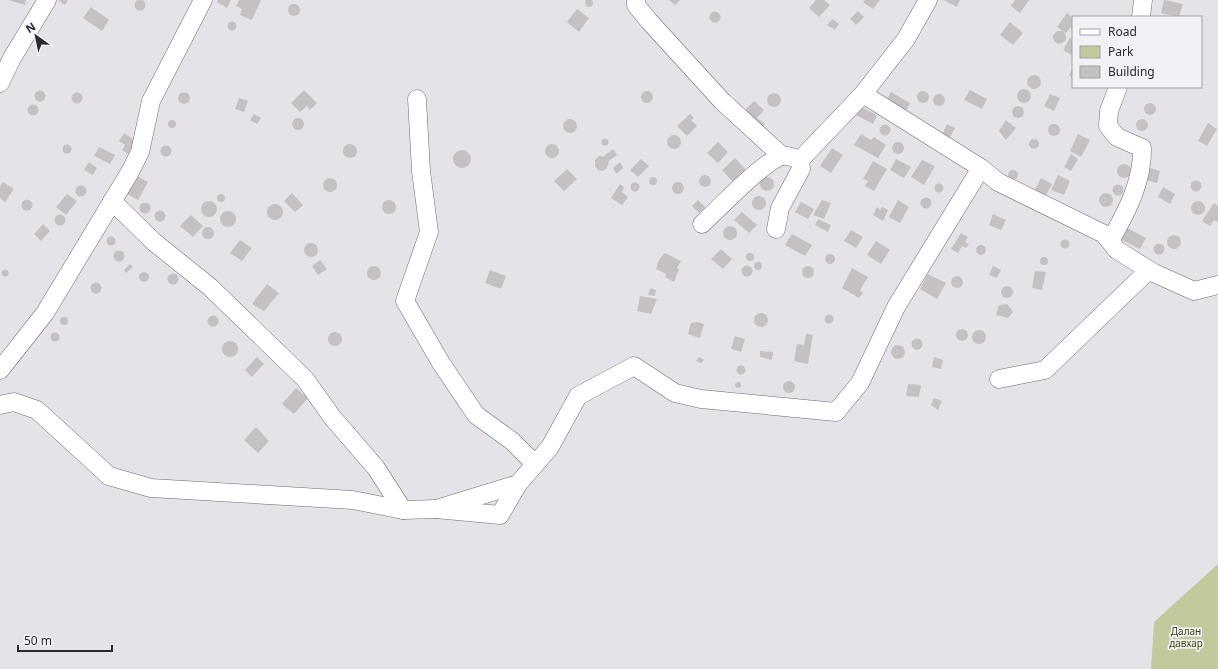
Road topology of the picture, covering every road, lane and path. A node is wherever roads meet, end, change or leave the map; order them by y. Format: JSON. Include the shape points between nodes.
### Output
{"nodes":[{"id":1,"x":47,"y":0,"type":"edge"},
{"id":2,"x":203,"y":0,"type":"edge"},
{"id":3,"x":636,"y":0,"type":"edge"},
{"id":4,"x":928,"y":0,"type":"edge"},
{"id":5,"x":1143,"y":0,"type":"edge"},
{"id":6,"x":1141,"y":16,"type":"edge"},
{"id":7,"x":0,"y":83,"type":"edge"},
{"id":8,"x":1118,"y":88,"type":"edge"},
{"id":9,"x":863,"y":94,"type":"junction"},
{"id":10,"x":417,"y":100,"type":"dead end"},
{"id":11,"x":782,"y":156,"type":"junction"},
{"id":12,"x":800,"y":160,"type":"junction"},
{"id":13,"x":981,"y":168,"type":"junction"},
{"id":14,"x":112,"y":201,"type":"junction"},
{"id":15,"x":702,"y":224,"type":"dead end"},
{"id":16,"x":776,"y":229,"type":"dead end"},
{"id":17,"x":1110,"y":242,"type":"junction"},
{"id":18,"x":1148,"y":270,"type":"junction"},
{"id":19,"x":1218,"y":285,"type":"edge"},
{"id":20,"x":0,"y":370,"type":"edge"},
{"id":21,"x":999,"y":380,"type":"dead end"},
{"id":22,"x":0,"y":405,"type":"edge"},
{"id":23,"x":535,"y":464,"type":"junction"},
{"id":24,"x":518,"y":484,"type":"junction"},
{"id":25,"x":436,"y":509,"type":"junction"},
{"id":26,"x":403,"y":510,"type":"junction"}],
"edges":[{"from":1,"to":7,"type":"street"},
{"from":2,"to":14,"type":"street","via":[[151,101],[140,152]]},
{"from":3,"to":11,"type":"street","via":[[636,5],[649,21],[722,101]]},
{"from":4,"to":9,"type":"street","via":[[906,39]]},
{"from":5,"to":6,"type":"street"},
{"from":8,"to":17,"type":"street","via":[[1109,111],[1108,126],[1117,137],[1142,148],[1142,158],[1130,205]]},
{"from":9,"to":12,"type":"street"},
{"from":9,"to":13,"type":"street"},
{"from":10,"to":23,"type":"street","via":[[421,171],[429,232],[405,301],[441,363],[476,415],[512,441]]},
{"from":11,"to":12,"type":"street"},
{"from":11,"to":15,"type":"street","via":[[759,170]]},
{"from":12,"to":16,"type":"street","via":[[801,170],[780,208]]},
{"from":13,"to":17,"type":"street","via":[[998,182],[1104,234]]},
{"from":13,"to":23,"type":"street","via":[[896,307],[860,383],[836,412],[695,398],[675,393],[634,366],[578,396],[550,447]]},
{"from":14,"to":20,"type":"street","via":[[45,313]]},
{"from":14,"to":26,"type":"street","via":[[154,242],[210,287],[305,379],[332,417],[376,468]]},
{"from":17,"to":18,"type":"street","via":[[1116,250]]},
{"from":18,"to":19,"type":"street","via":[[1194,291]]},
{"from":18,"to":21,"type":"street","via":[[1045,370]]},
{"from":22,"to":26,"type":"street","via":[[14,402],[37,410],[109,476],[151,488],[353,500]]},
{"from":23,"to":24,"type":"street"},
{"from":24,"to":25,"type":"street"},
{"from":24,"to":25,"type":"street","via":[[500,515]]},
{"from":25,"to":26,"type":"street"}]}
